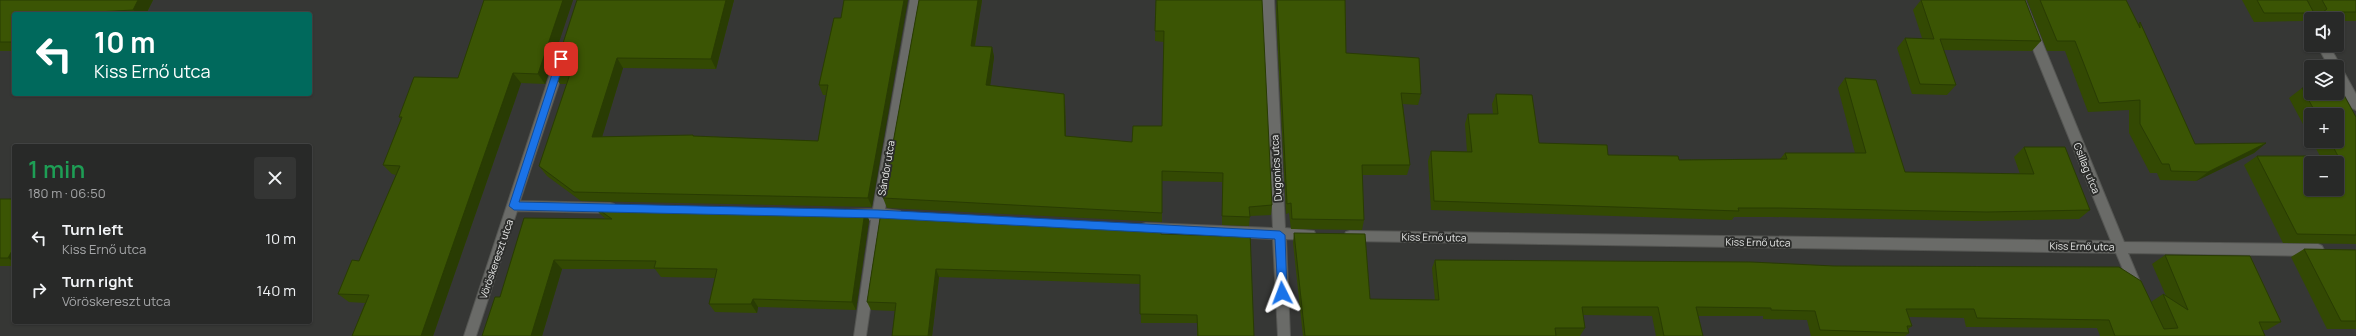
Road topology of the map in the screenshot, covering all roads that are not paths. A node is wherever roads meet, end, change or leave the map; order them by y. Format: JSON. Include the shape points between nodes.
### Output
{"nodes":[{"id":1,"x":916,"y":0,"type":"edge"},
{"id":2,"x":1268,"y":0,"type":"edge"},
{"id":3,"x":2019,"y":0,"type":"edge"},
{"id":4,"x":2299,"y":0,"type":"edge"},
{"id":5,"x":2306,"y":12,"type":"edge"},
{"id":6,"x":564,"y":51,"type":"edge"},
{"id":7,"x":2344,"y":83,"type":"edge"},
{"id":8,"x":2356,"y":105,"type":"edge"},
{"id":9,"x":514,"y":206,"type":"junction"},
{"id":10,"x":624,"y":208,"type":"edge"},
{"id":11,"x":838,"y":213,"type":"edge"},
{"id":12,"x":878,"y":214,"type":"junction"},
{"id":13,"x":909,"y":216,"type":"edge"},
{"id":14,"x":1130,"y":227,"type":"edge"},
{"id":15,"x":1280,"y":235,"type":"junction"},
{"id":16,"x":1320,"y":236,"type":"edge"},
{"id":17,"x":1336,"y":236,"type":"edge"},
{"id":18,"x":2119,"y":247,"type":"junction"},
{"id":19,"x":2331,"y":250,"type":"edge"},
{"id":20,"x":2142,"y":302,"type":"edge"},
{"id":21,"x":470,"y":336,"type":"edge"},
{"id":22,"x":860,"y":336,"type":"edge"},
{"id":23,"x":1284,"y":336,"type":"edge"}],
"edges":[{"from":1,"to":12,"type":"street","name":"Sándor utca"},
{"from":2,"to":15,"type":"street","name":"Dugonics utca"},
{"from":3,"to":18,"type":"street","name":"Csillag utca"},
{"from":4,"to":5,"type":"street"},
{"from":6,"to":9,"type":"street","name":"Vöröskereszt utca"},
{"from":7,"to":8,"type":"street"},
{"from":9,"to":10,"type":"street"},
{"from":9,"to":21,"type":"street","name":"Vöröskereszt utca"},
{"from":11,"to":12,"type":"street"},
{"from":12,"to":13,"type":"street"},
{"from":12,"to":22,"type":"street","name":"Sándor utca"},
{"from":14,"to":15,"type":"street"},
{"from":15,"to":16,"type":"street"},
{"from":15,"to":23,"type":"street","name":"Dugonics utca"},
{"from":17,"to":18,"type":"street","name":"Kiss Ernő utca"},
{"from":18,"to":19,"type":"street","name":"Kiss Ernő utca"},
{"from":18,"to":20,"type":"street","name":"Csillag utca"}]}
